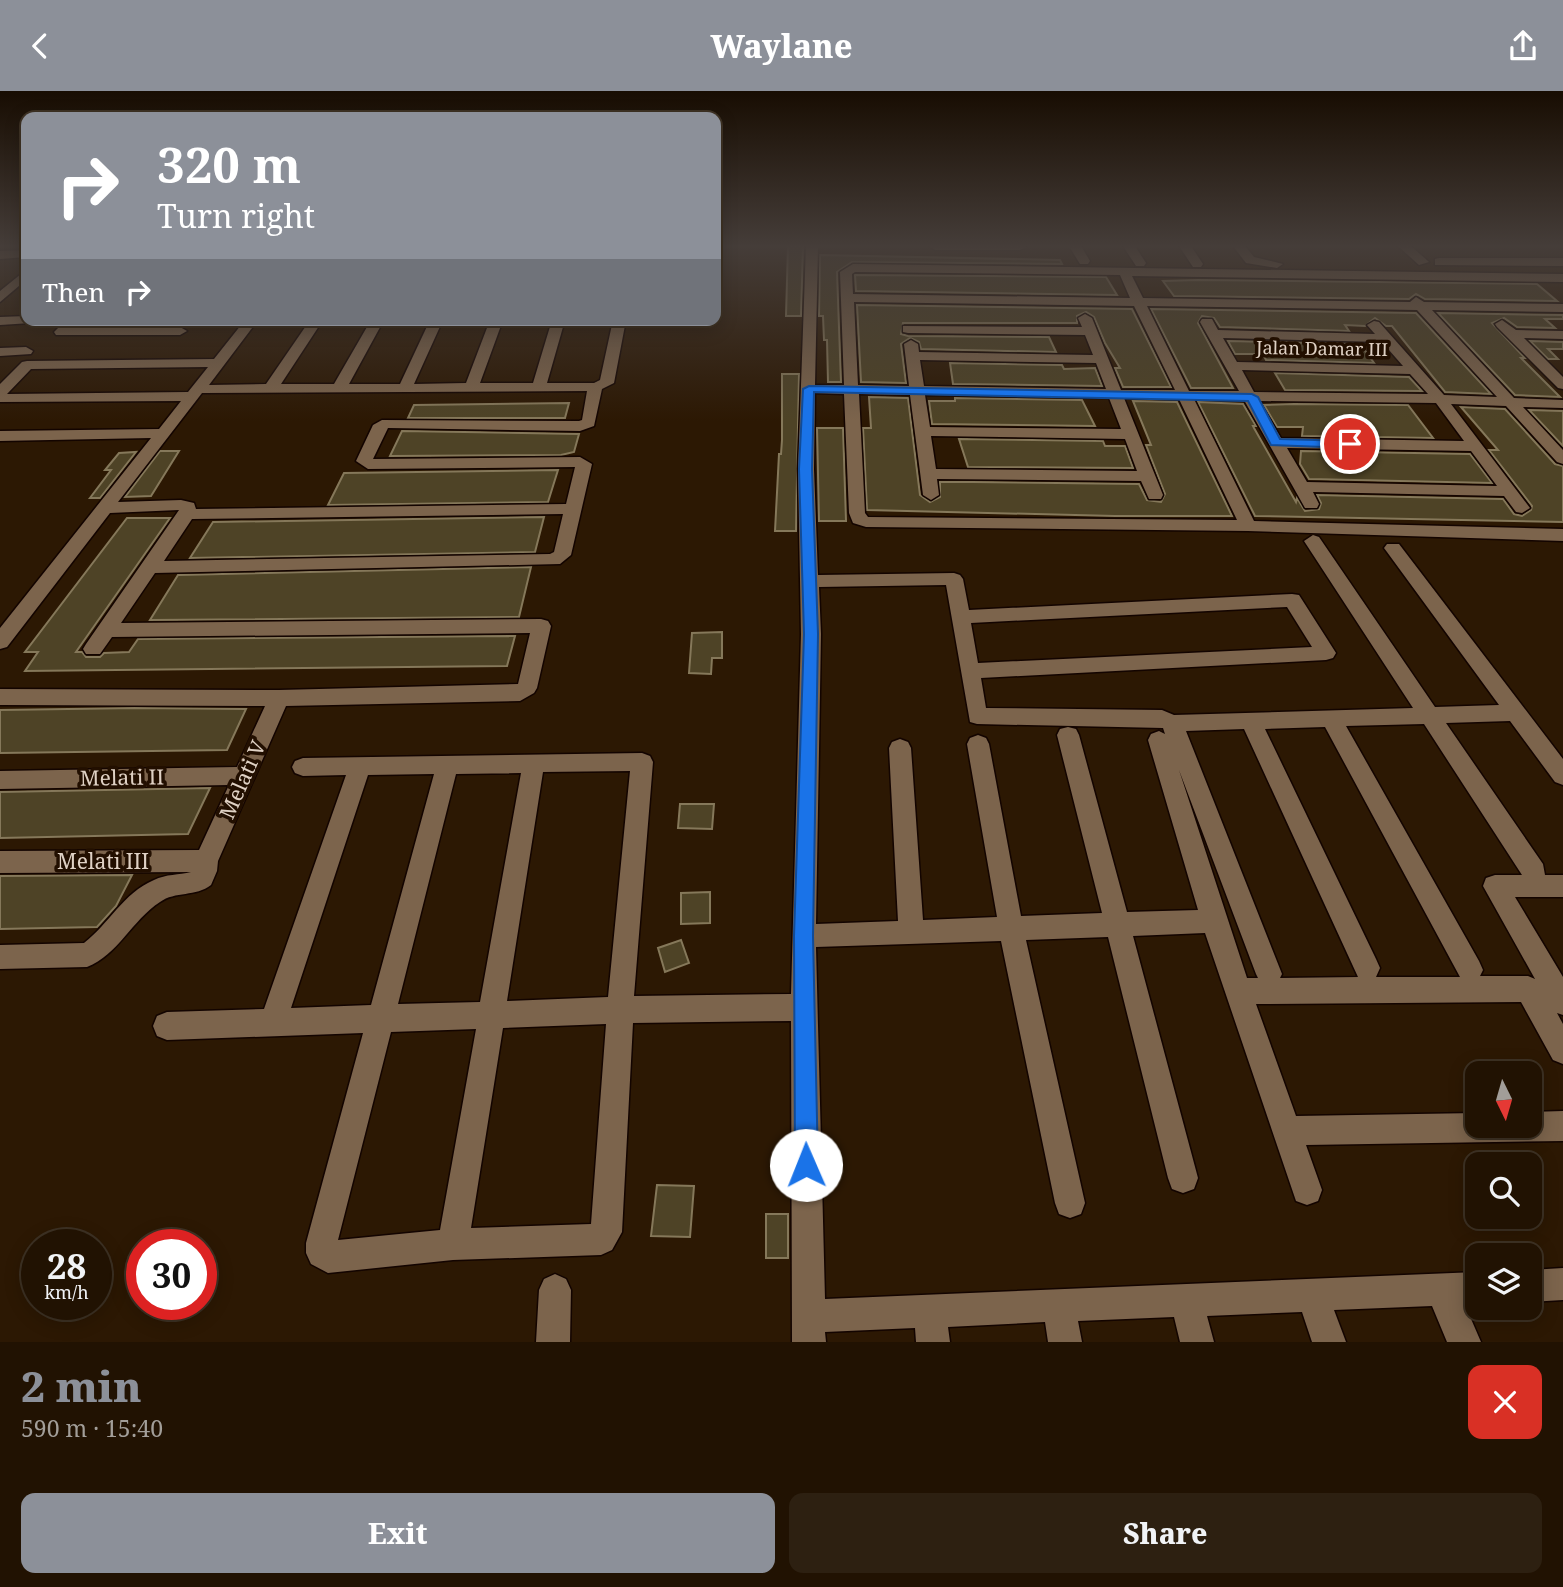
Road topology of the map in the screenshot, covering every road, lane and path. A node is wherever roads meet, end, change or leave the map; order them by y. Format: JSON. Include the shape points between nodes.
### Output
{"nodes":[{"id":1,"x":811,"y":304,"type":"edge"},
{"id":2,"x":849,"y":304,"type":"edge"},
{"id":3,"x":1138,"y":304,"type":"edge"},
{"id":4,"x":1268,"y":304,"type":"edge"},
{"id":5,"x":1421,"y":306,"type":"junction"},
{"id":6,"x":1563,"y":308,"type":"edge"},
{"id":7,"x":21,"y":320,"type":"edge"},
{"id":8,"x":0,"y":321,"type":"edge"},
{"id":9,"x":1374,"y":325,"type":"dead end"},
{"id":10,"x":68,"y":326,"type":"edge"},
{"id":11,"x":185,"y":326,"type":"edge"},
{"id":12,"x":247,"y":326,"type":"edge"},
{"id":13,"x":313,"y":326,"type":"edge"},
{"id":14,"x":376,"y":326,"type":"edge"},
{"id":15,"x":434,"y":326,"type":"edge"},
{"id":16,"x":495,"y":326,"type":"edge"},
{"id":17,"x":557,"y":326,"type":"edge"},
{"id":18,"x":619,"y":326,"type":"edge"},
{"id":19,"x":1563,"y":335,"type":"edge"},
{"id":20,"x":1386,"y":338,"type":"junction"},
{"id":21,"x":26,"y":351,"type":"dead end"},
{"id":22,"x":0,"y":352,"type":"edge"},
{"id":23,"x":914,"y":356,"type":"junction"},
{"id":24,"x":1101,"y":359,"type":"junction"},
{"id":25,"x":219,"y":363,"type":"junction"},
{"id":26,"x":152,"y":364,"type":"junction"},
{"id":27,"x":1232,"y":366,"type":"junction"},
{"id":28,"x":1545,"y":366,"type":"junction"},
{"id":29,"x":1563,"y":367,"type":"edge"},
{"id":30,"x":1412,"y":370,"type":"junction"},
{"id":31,"x":1563,"y":385,"type":"edge"},
{"id":32,"x":539,"y":387,"type":"junction"},
{"id":33,"x":595,"y":387,"type":"junction"},
{"id":34,"x":271,"y":388,"type":"junction"},
{"id":35,"x":340,"y":388,"type":"junction"},
{"id":36,"x":405,"y":388,"type":"junction"},
{"id":37,"x":471,"y":388,"type":"junction"},
{"id":38,"x":809,"y":389,"type":"junction"},
{"id":39,"x":851,"y":390,"type":"junction"},
{"id":40,"x":918,"y":391,"type":"junction"},
{"id":41,"x":0,"y":392,"type":"edge"},
{"id":42,"x":196,"y":393,"type":"junction"},
{"id":43,"x":1116,"y":396,"type":"junction"},
{"id":44,"x":1185,"y":396,"type":"junction"},
{"id":45,"x":1252,"y":397,"type":"junction"},
{"id":46,"x":0,"y":398,"type":"edge"},
{"id":47,"x":1440,"y":399,"type":"junction"},
{"id":48,"x":1511,"y":401,"type":"junction"},
{"id":49,"x":1563,"y":404,"type":"edge"},
{"id":50,"x":923,"y":431,"type":"junction"},
{"id":51,"x":165,"y":433,"type":"junction"},
{"id":52,"x":1131,"y":434,"type":"junction"},
{"id":53,"x":0,"y":436,"type":"edge"},
{"id":54,"x":1276,"y":443,"type":"junction"},
{"id":55,"x":1473,"y":446,"type":"junction"},
{"id":56,"x":1563,"y":459,"type":"edge"},
{"id":57,"x":928,"y":474,"type":"junction"},
{"id":58,"x":1148,"y":476,"type":"junction"},
{"id":59,"x":1301,"y":487,"type":"junction"},
{"id":60,"x":1509,"y":491,"type":"junction"},
{"id":61,"x":931,"y":495,"type":"dead end"},
{"id":62,"x":1155,"y":495,"type":"dead end"},
{"id":63,"x":1311,"y":504,"type":"dead end"},
{"id":64,"x":1522,"y":507,"type":"dead end"},
{"id":65,"x":107,"y":508,"type":"junction"},
{"id":66,"x":573,"y":509,"type":"junction"},
{"id":67,"x":187,"y":514,"type":"junction"},
{"id":68,"x":1248,"y":526,"type":"junction"},
{"id":69,"x":1563,"y":535,"type":"edge"},
{"id":70,"x":1313,"y":541,"type":"dead end"},
{"id":71,"x":1393,"y":548,"type":"dead end"},
{"id":72,"x":150,"y":567,"type":"junction"},
{"id":73,"x":809,"y":580,"type":"junction"},
{"id":74,"x":960,"y":617,"type":"junction"},
{"id":75,"x":7,"y":624,"type":"edge"},
{"id":76,"x":108,"y":630,"type":"junction"},
{"id":77,"x":0,"y":642,"type":"edge"},
{"id":78,"x":93,"y":649,"type":"dead end"},
{"id":79,"x":969,"y":671,"type":"junction"},
{"id":80,"x":0,"y":697,"type":"edge"},
{"id":81,"x":279,"y":698,"type":"junction"},
{"id":82,"x":1516,"y":713,"type":"junction"},
{"id":83,"x":1431,"y":715,"type":"junction"},
{"id":84,"x":1331,"y":718,"type":"junction"},
{"id":85,"x":1251,"y":722,"type":"junction"},
{"id":86,"x":1166,"y":731,"type":"junction"},
{"id":87,"x":1069,"y":735,"type":"dead end"},
{"id":88,"x":978,"y":744,"type":"dead end"},
{"id":89,"x":900,"y":748,"type":"dead end"},
{"id":90,"x":534,"y":763,"type":"junction"},
{"id":91,"x":447,"y":765,"type":"junction"},
{"id":92,"x":360,"y":766,"type":"junction"},
{"id":93,"x":303,"y":767,"type":"dead end"},
{"id":94,"x":244,"y":776,"type":"junction"},
{"id":95,"x":1563,"y":776,"type":"edge"},
{"id":96,"x":0,"y":780,"type":"edge"},
{"id":97,"x":206,"y":861,"type":"junction"},
{"id":98,"x":0,"y":862,"type":"edge"},
{"id":99,"x":1534,"y":872,"type":"dead end"},
{"id":100,"x":1563,"y":886,"type":"edge"},
{"id":101,"x":1214,"y":921,"type":"junction"},
{"id":102,"x":1116,"y":924,"type":"junction"},
{"id":103,"x":1011,"y":928,"type":"junction"},
{"id":104,"x":911,"y":932,"type":"junction"},
{"id":105,"x":803,"y":936,"type":"junction"},
{"id":106,"x":0,"y":957,"type":"edge"},
{"id":107,"x":1367,"y":968,"type":"dead end"},
{"id":108,"x":1470,"y":970,"type":"dead end"},
{"id":109,"x":1269,"y":974,"type":"dead end"},
{"id":110,"x":1528,"y":989,"type":"junction"},
{"id":111,"x":1238,"y":991,"type":"junction"},
{"id":112,"x":1563,"y":1002,"type":"edge"},
{"id":113,"x":804,"y":1007,"type":"junction"},
{"id":114,"x":620,"y":1010,"type":"junction"},
{"id":115,"x":491,"y":1014,"type":"junction"},
{"id":116,"x":382,"y":1018,"type":"junction"},
{"id":117,"x":273,"y":1022,"type":"junction"},
{"id":118,"x":167,"y":1026,"type":"dead end"},
{"id":119,"x":1563,"y":1051,"type":"edge"},
{"id":120,"x":1563,"y":1126,"type":"edge"},
{"id":121,"x":1287,"y":1131,"type":"junction"},
{"id":122,"x":1183,"y":1178,"type":"dead end"},
{"id":123,"x":1307,"y":1190,"type":"dead end"},
{"id":124,"x":1070,"y":1203,"type":"dead end"},
{"id":125,"x":453,"y":1244,"type":"junction"},
{"id":126,"x":1563,"y":1284,"type":"edge"},
{"id":127,"x":1542,"y":1285,"type":"edge"},
{"id":128,"x":1465,"y":1288,"type":"edge"},
{"id":129,"x":1441,"y":1289,"type":"junction"},
{"id":130,"x":555,"y":1290,"type":"dead end"},
{"id":131,"x":1312,"y":1295,"type":"junction"},
{"id":132,"x":1186,"y":1300,"type":"junction"},
{"id":133,"x":1058,"y":1305,"type":"junction"},
{"id":134,"x":932,"y":1326,"type":"edge"},
{"id":135,"x":809,"y":1329,"type":"edge"},
{"id":136,"x":553,"y":1342,"type":"edge"},
{"id":137,"x":1065,"y":1342,"type":"edge"},
{"id":138,"x":1197,"y":1342,"type":"edge"},
{"id":139,"x":1329,"y":1342,"type":"edge"},
{"id":140,"x":1464,"y":1342,"type":"edge"}],
"edges":[{"from":1,"to":38,"type":"street"},
{"from":2,"to":39,"type":"street"},
{"from":3,"to":44,"type":"street"},
{"from":4,"to":5,"type":"street"},
{"from":5,"to":6,"type":"street"},
{"from":5,"to":48,"type":"street"},
{"from":7,"to":8,"type":"street"},
{"from":9,"to":20,"type":"street"},
{"from":10,"to":11,"type":"street","via":[[61,332]]},
{"from":11,"to":26,"type":"street"},
{"from":12,"to":25,"type":"street"},
{"from":13,"to":34,"type":"street"},
{"from":14,"to":35,"type":"street"},
{"from":15,"to":36,"type":"street"},
{"from":16,"to":37,"type":"street"},
{"from":17,"to":32,"type":"street"},
{"from":18,"to":33,"type":"street","via":[[607,383]]},
{"from":19,"to":28,"type":"street","via":[[1507,329]]},
{"from":20,"to":27,"type":"street","via":[[1210,328]]},
{"from":20,"to":30,"type":"street"},
{"from":21,"to":22,"type":"street"},
{"from":23,"to":24,"type":"street"},
{"from":23,"to":24,"type":"street","via":[[907,323],[1087,325]]},
{"from":23,"to":40,"type":"street"},
{"from":24,"to":43,"type":"street"},
{"from":25,"to":26,"type":"street"},
{"from":25,"to":42,"type":"street"},
{"from":26,"to":41,"type":"street","via":[[27,365]]},
{"from":27,"to":30,"type":"street","name":"Jalan Damar III"},
{"from":27,"to":45,"type":"street"},
{"from":28,"to":29,"type":"street"},
{"from":28,"to":31,"type":"street"},
{"from":30,"to":47,"type":"street"},
{"from":32,"to":33,"type":"street"},
{"from":32,"to":37,"type":"street"},
{"from":33,"to":66,"type":"street","via":[[589,423],[580,426],[387,423],[381,425],[364,461],[580,462],[584,464]]},
{"from":34,"to":35,"type":"street"},
{"from":34,"to":42,"type":"street"},
{"from":35,"to":36,"type":"street"},
{"from":36,"to":37,"type":"street"},
{"from":38,"to":39,"type":"street"},
{"from":38,"to":73,"type":"street"},
{"from":39,"to":40,"type":"street"},
{"from":39,"to":68,"type":"street","via":[[858,513],[866,522]]},
{"from":40,"to":43,"type":"street"},
{"from":40,"to":50,"type":"street"},
{"from":42,"to":46,"type":"street"},
{"from":42,"to":51,"type":"street"},
{"from":43,"to":44,"type":"street"},
{"from":43,"to":52,"type":"street"},
{"from":44,"to":45,"type":"street"},
{"from":44,"to":68,"type":"street"},
{"from":45,"to":47,"type":"street"},
{"from":45,"to":54,"type":"street"},
{"from":47,"to":48,"type":"street"},
{"from":47,"to":55,"type":"street"},
{"from":48,"to":49,"type":"street"},
{"from":48,"to":56,"type":"street"},
{"from":50,"to":52,"type":"street"},
{"from":50,"to":57,"type":"street"},
{"from":51,"to":53,"type":"street"},
{"from":51,"to":65,"type":"street"},
{"from":52,"to":58,"type":"street"},
{"from":54,"to":55,"type":"street"},
{"from":54,"to":59,"type":"street"},
{"from":55,"to":60,"type":"street"},
{"from":57,"to":58,"type":"street"},
{"from":57,"to":61,"type":"street"},
{"from":58,"to":62,"type":"street"},
{"from":59,"to":60,"type":"street"},
{"from":59,"to":63,"type":"street"},
{"from":60,"to":64,"type":"street"},
{"from":65,"to":67,"type":"street","via":[[186,505]]},
{"from":65,"to":75,"type":"street"},
{"from":66,"to":67,"type":"street"},
{"from":66,"to":72,"type":"street","via":[[562,555],[554,560]]},
{"from":67,"to":72,"type":"street"},
{"from":68,"to":69,"type":"street"},
{"from":70,"to":83,"type":"street"},
{"from":71,"to":82,"type":"street"},
{"from":72,"to":76,"type":"street"},
{"from":73,"to":74,"type":"street","via":[[954,579]]},
{"from":73,"to":105,"type":"street"},
{"from":74,"to":79,"type":"street"},
{"from":74,"to":79,"type":"street","via":[[1292,600],[1326,653]]},
{"from":75,"to":77,"type":"street"},
{"from":76,"to":78,"type":"street"},
{"from":76,"to":81,"type":"street","via":[[541,626],[525,691]]},
{"from":79,"to":86,"type":"street","via":[[977,716],[1162,718]]},
{"from":80,"to":81,"type":"street"},
{"from":81,"to":94,"type":"street","name":"Melati V"},
{"from":82,"to":83,"type":"street"},
{"from":82,"to":95,"type":"street"},
{"from":83,"to":84,"type":"street"},
{"from":83,"to":99,"type":"street"},
{"from":84,"to":85,"type":"street"},
{"from":84,"to":108,"type":"street"},
{"from":85,"to":86,"type":"street"},
{"from":85,"to":107,"type":"street"},
{"from":86,"to":101,"type":"street"},
{"from":86,"to":109,"type":"street"},
{"from":87,"to":102,"type":"street"},
{"from":88,"to":103,"type":"street"},
{"from":89,"to":104,"type":"street"},
{"from":90,"to":91,"type":"street"},
{"from":90,"to":114,"type":"street","via":[[642,762]]},
{"from":90,"to":115,"type":"street"},
{"from":91,"to":92,"type":"street"},
{"from":91,"to":116,"type":"street"},
{"from":92,"to":93,"type":"street"},
{"from":92,"to":117,"type":"street"},
{"from":94,"to":96,"type":"street","name":"Melati II"},
{"from":94,"to":97,"type":"street","name":"Melati V"},
{"from":97,"to":98,"type":"street","name":"Melati III"},
{"from":97,"to":106,"type":"street","name":"Melati V","via":[[196,884],[163,887],[147,897],[87,955]]},
{"from":100,"to":112,"type":"street","via":[[1495,886]]},
{"from":101,"to":102,"type":"street"},
{"from":101,"to":111,"type":"street"},
{"from":102,"to":103,"type":"street"},
{"from":102,"to":122,"type":"street"},
{"from":103,"to":104,"type":"street"},
{"from":103,"to":124,"type":"street"},
{"from":104,"to":105,"type":"street"},
{"from":105,"to":113,"type":"street"},
{"from":110,"to":111,"type":"street"},
{"from":110,"to":112,"type":"street"},
{"from":110,"to":119,"type":"street"},
{"from":111,"to":121,"type":"street"},
{"from":113,"to":114,"type":"street"},
{"from":113,"to":135,"type":"street"},
{"from":114,"to":115,"type":"street"},
{"from":114,"to":125,"type":"street","via":[[606,1232],[601,1239]]},
{"from":115,"to":116,"type":"street"},
{"from":115,"to":125,"type":"street"},
{"from":116,"to":117,"type":"street"},
{"from":116,"to":125,"type":"street","via":[[322,1253],[328,1257]]},
{"from":117,"to":118,"type":"street"},
{"from":120,"to":121,"type":"street"},
{"from":121,"to":123,"type":"street"},
{"from":126,"to":127,"type":"street"},
{"from":128,"to":129,"type":"street"},
{"from":129,"to":131,"type":"street"},
{"from":129,"to":140,"type":"street"},
{"from":130,"to":136,"type":"street"},
{"from":131,"to":132,"type":"street"},
{"from":131,"to":139,"type":"street"},
{"from":132,"to":133,"type":"street"},
{"from":132,"to":138,"type":"street"},
{"from":133,"to":134,"type":"street"},
{"from":133,"to":137,"type":"street"},
{"from":134,"to":135,"type":"street"}]}
